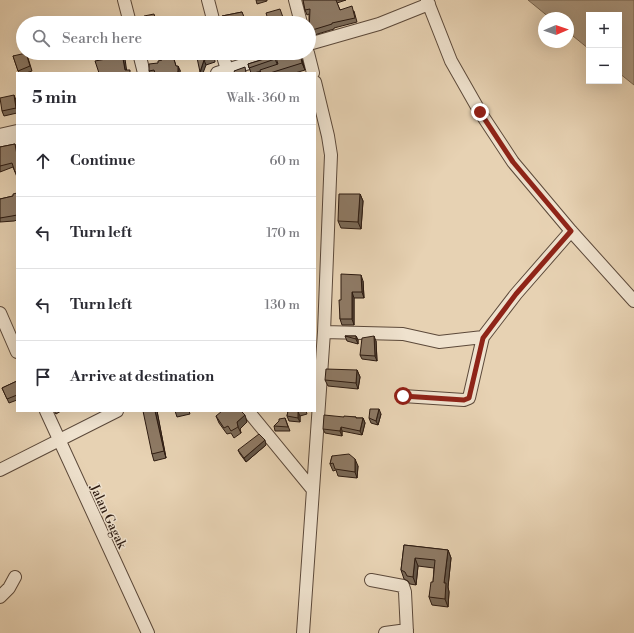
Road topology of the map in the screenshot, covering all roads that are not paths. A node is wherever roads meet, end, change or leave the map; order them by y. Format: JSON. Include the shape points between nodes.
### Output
{"nodes":[{"id":1,"x":117,"y":0,"type":"edge"},
{"id":2,"x":124,"y":0,"type":"edge"},
{"id":3,"x":208,"y":0,"type":"edge"},
{"id":4,"x":295,"y":0,"type":"edge"},
{"id":5,"x":428,"y":2,"type":"edge"},
{"id":6,"x":121,"y":16,"type":"edge"},
{"id":7,"x":128,"y":16,"type":"edge"},
{"id":8,"x":212,"y":16,"type":"edge"},
{"id":9,"x":299,"y":16,"type":"edge"},
{"id":10,"x":316,"y":42,"type":"edge"},
{"id":11,"x":133,"y":60,"type":"edge"},
{"id":12,"x":141,"y":60,"type":"edge"},
{"id":13,"x":223,"y":60,"type":"edge"},
{"id":14,"x":260,"y":60,"type":"edge"},
{"id":15,"x":310,"y":60,"type":"edge"},
{"id":16,"x":137,"y":72,"type":"edge"},
{"id":17,"x":144,"y":72,"type":"edge"},
{"id":18,"x":224,"y":72,"type":"edge"},
{"id":19,"x":313,"y":72,"type":"edge"},
{"id":20,"x":316,"y":86,"type":"edge"},
{"id":21,"x":16,"y":131,"type":"edge"},
{"id":22,"x":0,"y":136,"type":"edge"},
{"id":23,"x":16,"y":139,"type":"edge"},
{"id":24,"x":0,"y":144,"type":"edge"},
{"id":25,"x":571,"y":231,"type":"junction"},
{"id":26,"x":321,"y":274,"type":"edge"},
{"id":27,"x":634,"y":301,"type":"edge"},
{"id":28,"x":0,"y":313,"type":"edge"},
{"id":29,"x":324,"y":332,"type":"junction"},
{"id":30,"x":483,"y":338,"type":"junction"},
{"id":31,"x":16,"y":350,"type":"edge"},
{"id":32,"x":403,"y":396,"type":"dead end"},
{"id":33,"x":46,"y":412,"type":"edge"},
{"id":34,"x":114,"y":412,"type":"edge"},
{"id":35,"x":249,"y":412,"type":"edge"},
{"id":36,"x":58,"y":440,"type":"junction"},
{"id":37,"x":0,"y":470,"type":"edge"},
{"id":38,"x":313,"y":490,"type":"junction"},
{"id":39,"x":15,"y":577,"type":"dead end"},
{"id":40,"x":371,"y":580,"type":"dead end"},
{"id":41,"x":0,"y":597,"type":"edge"},
{"id":42,"x":407,"y":631,"type":"edge"},
{"id":43,"x":148,"y":633,"type":"edge"},
{"id":44,"x":303,"y":633,"type":"edge"},
{"id":45,"x":385,"y":633,"type":"edge"}],
"edges":[{"from":1,"to":6,"type":"street"},
{"from":2,"to":7,"type":"street"},
{"from":3,"to":8,"type":"street"},
{"from":4,"to":9,"type":"street"},
{"from":5,"to":10,"type":"street","via":[[379,24]]},
{"from":5,"to":25,"type":"street","via":[[451,61],[480,112],[513,162]]},
{"from":11,"to":16,"type":"street"},
{"from":12,"to":17,"type":"street"},
{"from":13,"to":18,"type":"street"},
{"from":14,"to":18,"type":"street"},
{"from":15,"to":19,"type":"street"},
{"from":20,"to":26,"type":"street","via":[[331,155]]},
{"from":21,"to":22,"type":"street"},
{"from":23,"to":24,"type":"street"},
{"from":25,"to":27,"type":"street"},
{"from":25,"to":30,"type":"street","via":[[516,294]]},
{"from":26,"to":29,"type":"street"},
{"from":28,"to":31,"type":"street"},
{"from":29,"to":30,"type":"street","via":[[403,334],[439,342]]},
{"from":29,"to":38,"type":"street"},
{"from":30,"to":32,"type":"street","via":[[469,398],[464,400]]},
{"from":33,"to":36,"type":"street","name":"Jalan Gagak"},
{"from":34,"to":36,"type":"street"},
{"from":35,"to":38,"type":"street"},
{"from":36,"to":37,"type":"street"},
{"from":36,"to":43,"type":"street","name":"Jalan Gagak"},
{"from":38,"to":44,"type":"street"},
{"from":39,"to":41,"type":"street"},
{"from":40,"to":42,"type":"street","via":[[403,586]]},
{"from":42,"to":45,"type":"street"}]}
